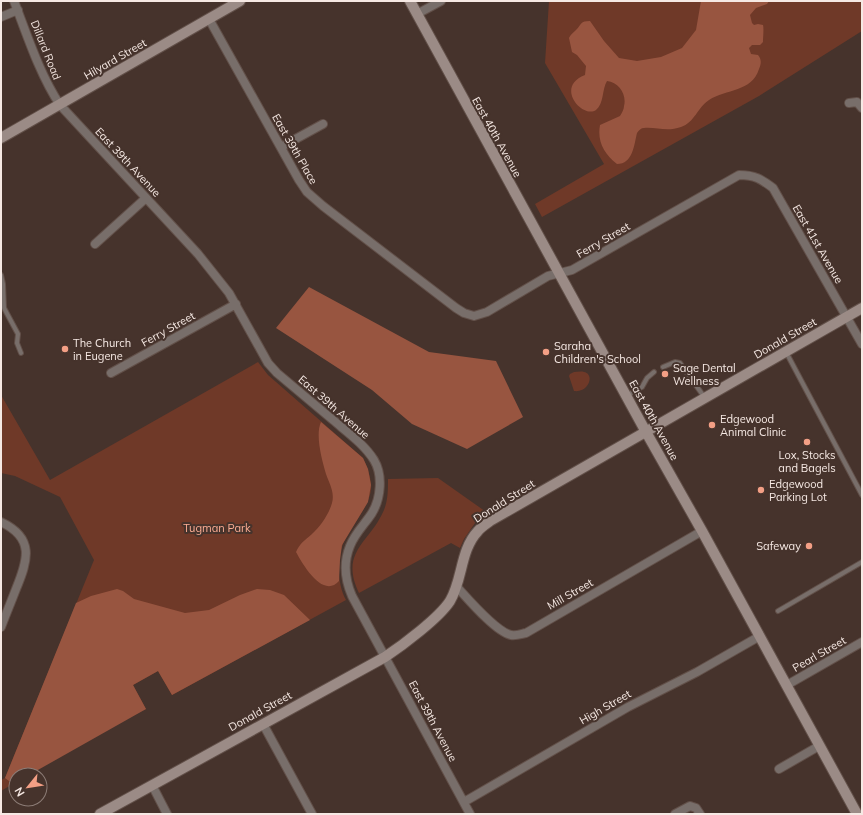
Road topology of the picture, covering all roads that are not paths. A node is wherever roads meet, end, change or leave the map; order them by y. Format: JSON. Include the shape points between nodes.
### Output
{"nodes":[{"id":1,"x":14,"y":1,"type":"edge"},
{"id":2,"x":240,"y":1,"type":"edge"},
{"id":3,"x":410,"y":1,"type":"edge"},
{"id":4,"x":441,"y":1,"type":"edge"},
{"id":5,"x":228,"y":4,"type":"edge"},
{"id":6,"x":18,"y":10,"type":"junction"},
{"id":7,"x":417,"y":14,"type":"junction"},
{"id":8,"x":1,"y":17,"type":"edge"},
{"id":9,"x":209,"y":19,"type":"junction"},
{"id":10,"x":849,"y":103,"type":"dead end"},
{"id":11,"x":60,"y":105,"type":"junction"},
{"id":12,"x":862,"y":108,"type":"edge"},
{"id":13,"x":323,"y":124,"type":"dead end"},
{"id":14,"x":1,"y":138,"type":"edge"},
{"id":15,"x":281,"y":147,"type":"junction"},
{"id":16,"x":739,"y":175,"type":"joint"},
{"id":17,"x":146,"y":198,"type":"junction"},
{"id":18,"x":95,"y":244,"type":"dead end"},
{"id":19,"x":559,"y":274,"type":"junction"},
{"id":20,"x":1,"y":275,"type":"edge"},
{"id":21,"x":236,"y":304,"type":"junction"},
{"id":22,"x":862,"y":308,"type":"edge"},
{"id":23,"x":474,"y":316,"type":"joint"},
{"id":24,"x":847,"y":316,"type":"junction"},
{"id":25,"x":862,"y":344,"type":"edge"},
{"id":26,"x":786,"y":352,"type":"junction"},
{"id":27,"x":21,"y":353,"type":"dead end"},
{"id":28,"x":663,"y":367,"type":"dead end"},
{"id":29,"x":654,"y":372,"type":"dead end"},
{"id":30,"x":111,"y":373,"type":"dead end"},
{"id":31,"x":626,"y":396,"type":"junction"},
{"id":32,"x":705,"y":398,"type":"junction"},
{"id":33,"x":646,"y":432,"type":"junction"},
{"id":34,"x":862,"y":495,"type":"edge"},
{"id":35,"x":1,"y":522,"type":"edge"},
{"id":36,"x":702,"y":531,"type":"junction"},
{"id":37,"x":862,"y":562,"type":"edge"},
{"id":38,"x":457,"y":587,"type":"junction"},
{"id":39,"x":778,"y":611,"type":"dead end"},
{"id":40,"x":1,"y":626,"type":"edge"},
{"id":41,"x":760,"y":636,"type":"junction"},
{"id":42,"x":862,"y":642,"type":"edge"},
{"id":43,"x":385,"y":657,"type":"junction"},
{"id":44,"x":787,"y":685,"type":"junction"},
{"id":45,"x":263,"y":724,"type":"junction"},
{"id":46,"x":819,"y":746,"type":"junction"},
{"id":47,"x":779,"y":769,"type":"dead end"},
{"id":48,"x":152,"y":785,"type":"junction"},
{"id":49,"x":464,"y":802,"type":"junction"},
{"id":50,"x":100,"y":814,"type":"edge"},
{"id":51,"x":167,"y":814,"type":"edge"},
{"id":52,"x":312,"y":814,"type":"edge"},
{"id":53,"x":470,"y":814,"type":"edge"},
{"id":54,"x":675,"y":814,"type":"edge"},
{"id":55,"x":700,"y":814,"type":"edge"},
{"id":56,"x":857,"y":814,"type":"edge"}],
"edges":[{"from":1,"to":6,"type":"street","name":"Dillard Road"},
{"from":2,"to":5,"type":"street","name":"Hilyard Street"},
{"from":3,"to":7,"type":"street","name":"East 40th Avenue"},
{"from":4,"to":7,"type":"street"},
{"from":5,"to":9,"type":"street","name":"Hilyard Street"},
{"from":6,"to":8,"type":"street"},
{"from":6,"to":11,"type":"street","name":"Dillard Road","via":[[45,78]]},
{"from":7,"to":19,"type":"street","name":"East 40th Avenue"},
{"from":9,"to":11,"type":"street","name":"Hilyard Street"},
{"from":9,"to":15,"type":"street","name":"East 39th Place"},
{"from":10,"to":12,"type":"street","via":[[857,102]]},
{"from":11,"to":14,"type":"street","name":"Hilyard Street"},
{"from":11,"to":17,"type":"street","name":"East 39th Avenue"},
{"from":13,"to":15,"type":"street"},
{"from":15,"to":23,"type":"street","name":"East 39th Place","via":[[299,180],[315,200],[456,308]]},
{"from":16,"to":19,"type":"street","name":"Ferry Street","via":[[572,270]]},
{"from":16,"to":24,"type":"street","name":"East 41st Avenue","via":[[762,179],[773,188]]},
{"from":17,"to":18,"type":"street"},
{"from":17,"to":21,"type":"street","name":"East 39th Avenue","via":[[198,254]]},
{"from":19,"to":23,"type":"street","name":"Ferry Street","via":[[548,276],[487,312]]},
{"from":19,"to":31,"type":"street","name":"East 40th Avenue"},
{"from":20,"to":27,"type":"lane","via":[[4,308],[18,334],[17,343]]},
{"from":21,"to":30,"type":"street","name":"Ferry Street"},
{"from":21,"to":43,"type":"street","name":"East 39th Avenue","via":[[268,363],[350,434],[367,450],[375,462],[380,488],[377,502],[350,546],[346,574],[352,596]]},
{"from":22,"to":24,"type":"street","name":"Donald Street"},
{"from":24,"to":25,"type":"street","name":"East 41st Avenue"},
{"from":24,"to":26,"type":"street","name":"Donald Street"},
{"from":26,"to":32,"type":"street","name":"Donald Street"},
{"from":26,"to":34,"type":"lane"},
{"from":28,"to":32,"type":"lane","via":[[675,362],[680,363]]},
{"from":29,"to":31,"type":"lane","via":[[642,387]]},
{"from":31,"to":33,"type":"street","name":"East 40th Avenue"},
{"from":32,"to":33,"type":"street","name":"Donald Street"},
{"from":33,"to":36,"type":"street","name":"East 40th Avenue"},
{"from":33,"to":38,"type":"street","name":"Donald Street","via":[[479,529],[471,539],[464,557]]},
{"from":35,"to":40,"type":"street","via":[[11,527],[24,541],[26,560]]},
{"from":36,"to":38,"type":"street","name":"Mill Street","via":[[519,635],[502,631]]},
{"from":36,"to":41,"type":"street","name":"East 40th Avenue"},
{"from":37,"to":39,"type":"lane"},
{"from":38,"to":43,"type":"street","name":"Donald Street","via":[[441,612]]},
{"from":41,"to":44,"type":"street","name":"East 40th Avenue"},
{"from":41,"to":49,"type":"street","name":"High Street","via":[[628,707]]},
{"from":42,"to":44,"type":"street","name":"Pearl Street"},
{"from":43,"to":45,"type":"street","name":"Donald Street"},
{"from":43,"to":49,"type":"street","name":"East 39th Avenue"},
{"from":44,"to":46,"type":"street","name":"East 40th Avenue"},
{"from":45,"to":48,"type":"street","name":"Donald Street"},
{"from":45,"to":52,"type":"street"},
{"from":46,"to":47,"type":"street"},
{"from":46,"to":56,"type":"street","name":"East 40th Avenue"},
{"from":48,"to":50,"type":"street","name":"Donald Street"},
{"from":48,"to":51,"type":"street"},
{"from":49,"to":53,"type":"street","name":"East 39th Avenue"},
{"from":54,"to":55,"type":"street","via":[[693,806]]}]}
